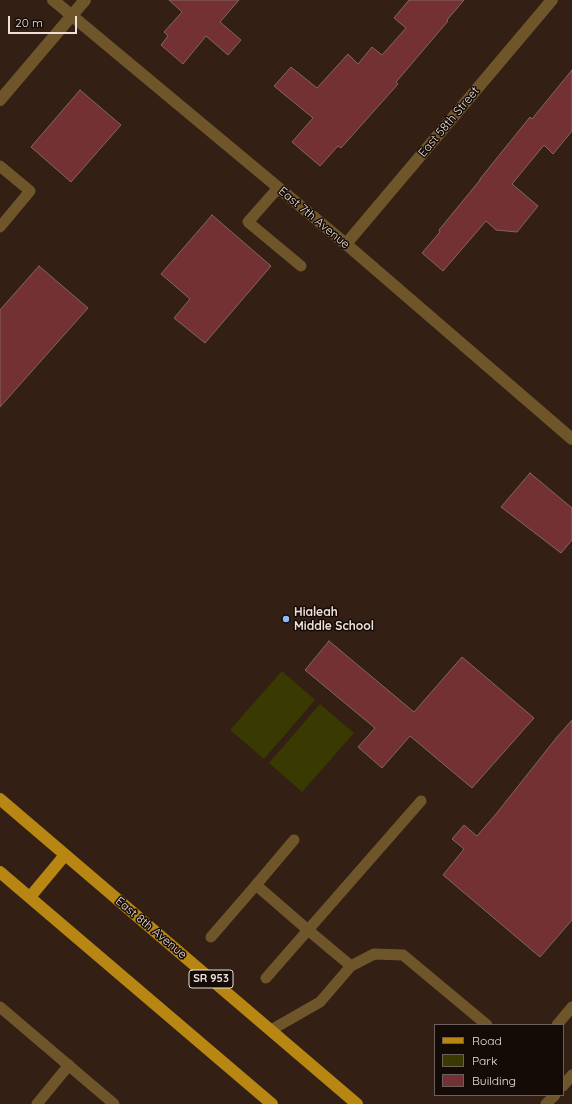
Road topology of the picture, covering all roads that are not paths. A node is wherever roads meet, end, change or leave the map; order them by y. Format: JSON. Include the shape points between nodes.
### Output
{"nodes":[{"id":1,"x":53,"y":0,"type":"edge"},
{"id":2,"x":85,"y":0,"type":"edge"},
{"id":3,"x":552,"y":0,"type":"edge"},
{"id":4,"x":72,"y":16,"type":"junction"},
{"id":5,"x":0,"y":100,"type":"edge"},
{"id":6,"x":0,"y":166,"type":"edge"},
{"id":7,"x":278,"y":188,"type":"junction"},
{"id":8,"x":0,"y":227,"type":"edge"},
{"id":9,"x":346,"y":244,"type":"junction"},
{"id":10,"x":301,"y":266,"type":"dead end"},
{"id":11,"x":572,"y":439,"type":"edge"},
{"id":12,"x":0,"y":799,"type":"edge"},
{"id":13,"x":421,"y":801,"type":"dead end"},
{"id":14,"x":294,"y":840,"type":"dead end"},
{"id":15,"x":65,"y":855,"type":"junction"},
{"id":16,"x":0,"y":872,"type":"edge"},
{"id":17,"x":256,"y":885,"type":"junction"},
{"id":18,"x":30,"y":897,"type":"junction"},
{"id":19,"x":308,"y":930,"type":"junction"},
{"id":20,"x":211,"y":937,"type":"dead end"},
{"id":21,"x":351,"y":966,"type":"junction"},
{"id":22,"x":266,"y":978,"type":"dead end"},
{"id":23,"x":0,"y":1007,"type":"edge"},
{"id":24,"x":572,"y":1007,"type":"edge"},
{"id":25,"x":485,"y":1024,"type":"edge"},
{"id":26,"x":558,"y":1024,"type":"edge"},
{"id":27,"x":271,"y":1030,"type":"junction"},
{"id":28,"x":69,"y":1065,"type":"junction"},
{"id":29,"x":572,"y":1075,"type":"edge"},
{"id":30,"x":564,"y":1085,"type":"edge"},
{"id":31,"x":554,"y":1096,"type":"edge"},
{"id":32,"x":37,"y":1104,"type":"edge"},
{"id":33,"x":114,"y":1104,"type":"edge"},
{"id":34,"x":272,"y":1104,"type":"edge"},
{"id":35,"x":357,"y":1104,"type":"edge"},
{"id":36,"x":546,"y":1104,"type":"edge"}],
"edges":[{"from":1,"to":4,"type":"street","name":"East 7th Avenue"},
{"from":2,"to":4,"type":"street"},
{"from":3,"to":9,"type":"street","name":"East 58th Street"},
{"from":4,"to":5,"type":"street"},
{"from":4,"to":7,"type":"street","name":"East 7th Avenue"},
{"from":6,"to":8,"type":"lane","via":[[30,191]]},
{"from":7,"to":9,"type":"street","name":"East 7th Avenue"},
{"from":7,"to":10,"type":"lane","via":[[248,222]]},
{"from":9,"to":11,"type":"street","name":"East 7th Avenue"},
{"from":12,"to":15,"type":"main road","name":"East 8th Avenue","number":"SR 953"},
{"from":13,"to":19,"type":"lane"},
{"from":14,"to":17,"type":"lane"},
{"from":15,"to":18,"type":"main road"},
{"from":15,"to":27,"type":"main road","name":"East 8th Avenue","number":"SR 953"},
{"from":16,"to":18,"type":"main road"},
{"from":17,"to":19,"type":"lane"},
{"from":17,"to":20,"type":"lane"},
{"from":18,"to":34,"type":"main road"},
{"from":19,"to":21,"type":"lane"},
{"from":19,"to":22,"type":"lane"},
{"from":21,"to":25,"type":"lane","via":[[374,954],[403,955]]},
{"from":21,"to":27,"type":"lane","via":[[320,1002]]},
{"from":23,"to":28,"type":"lane"},
{"from":24,"to":26,"type":"lane"},
{"from":27,"to":35,"type":"main road","name":"East 8th Avenue","number":"SR 953"},
{"from":28,"to":32,"type":"lane"},
{"from":28,"to":33,"type":"lane"},
{"from":29,"to":30,"type":"lane"},
{"from":31,"to":36,"type":"lane"}]}
